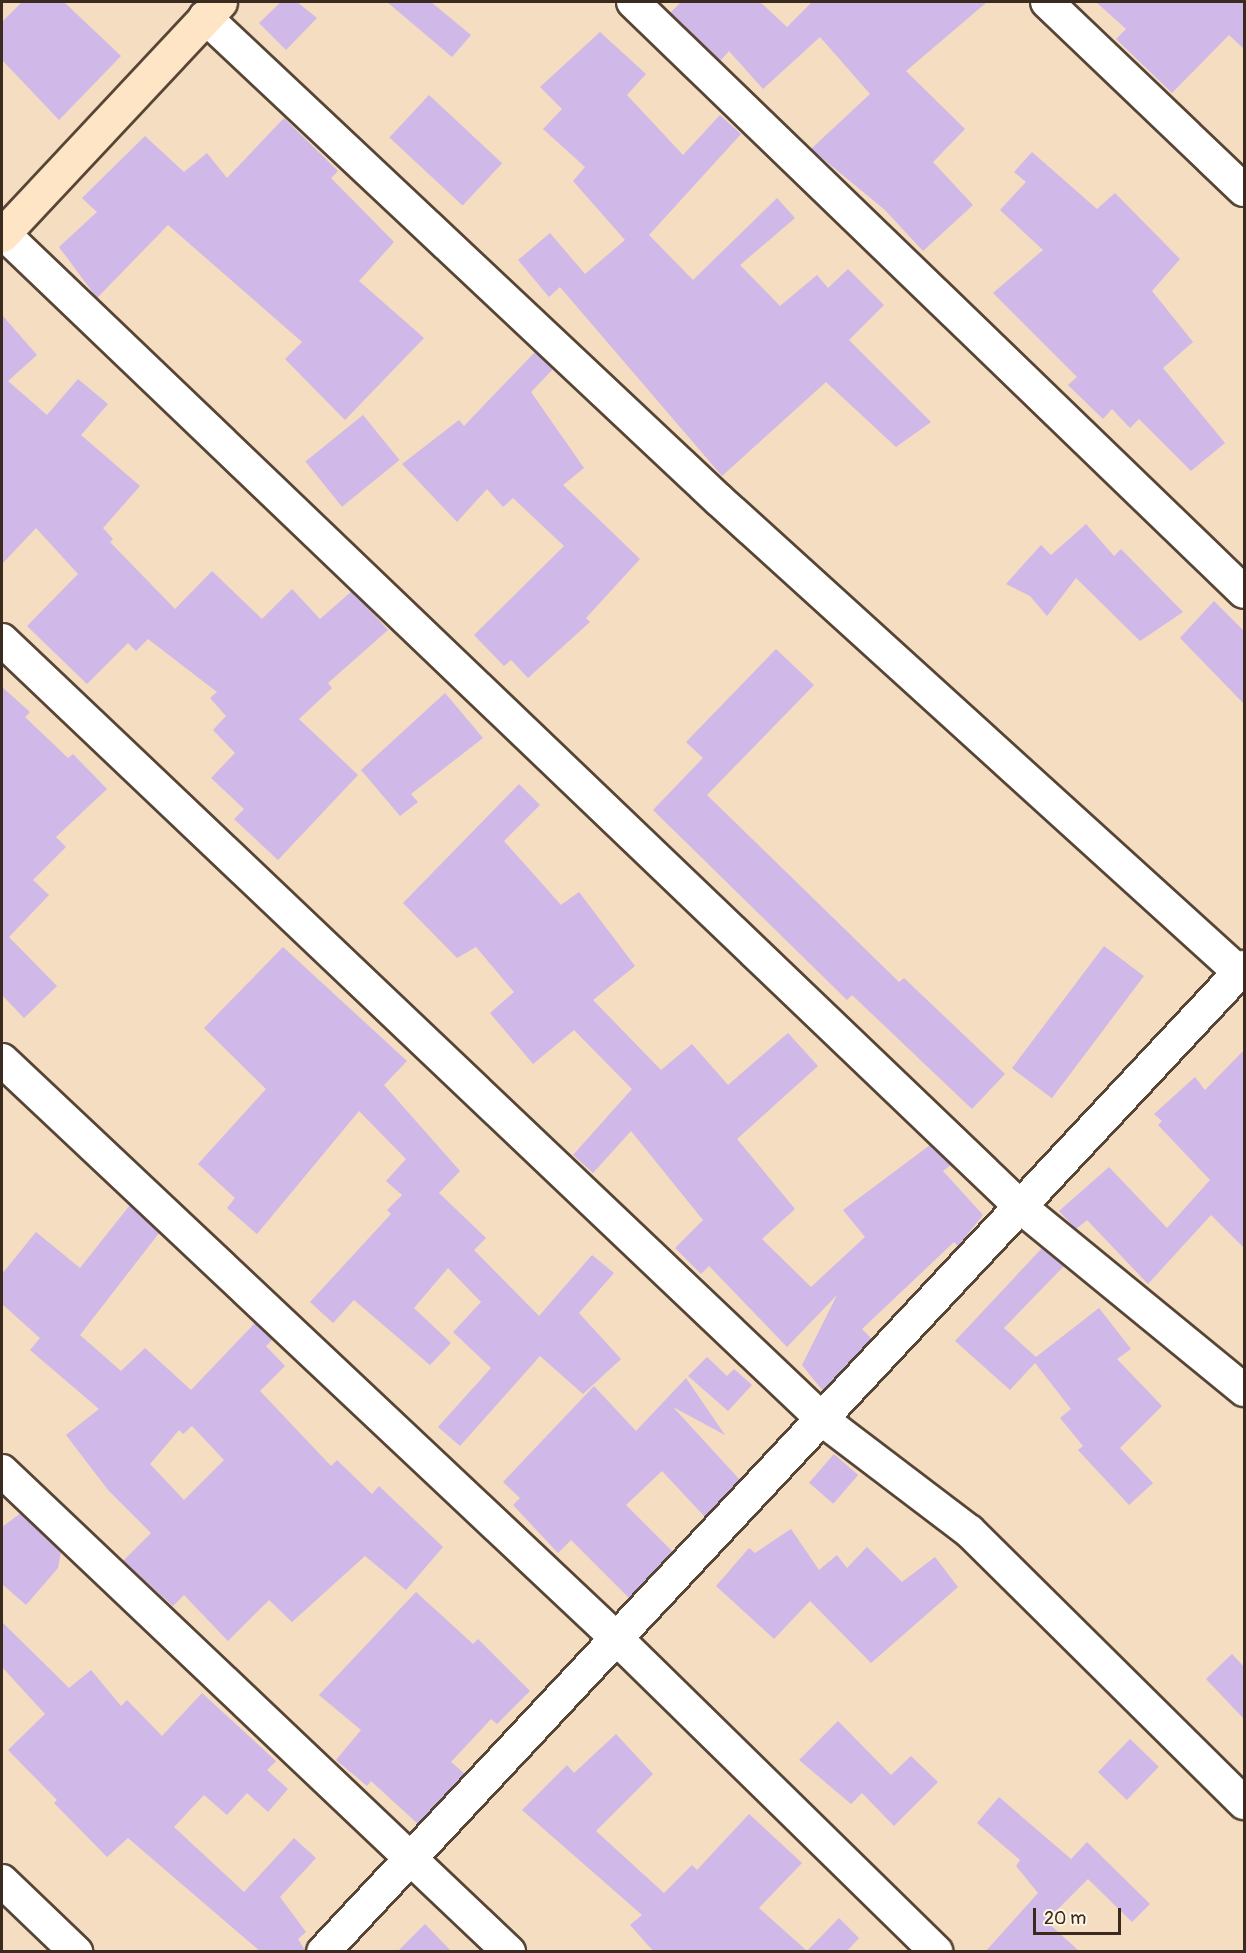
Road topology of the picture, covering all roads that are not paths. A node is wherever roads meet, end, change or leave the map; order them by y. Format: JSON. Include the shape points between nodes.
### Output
{"nodes":[{"id":1,"x":633,"y":2,"type":"edge"},
{"id":2,"x":1047,"y":2,"type":"edge"},
{"id":3,"x":213,"y":9,"type":"edge"},
{"id":4,"x":1245,"y":190,"type":"edge"},
{"id":5,"x":2,"y":234,"type":"edge"},
{"id":6,"x":1245,"y":592,"type":"edge"},
{"id":7,"x":2,"y":640,"type":"edge"},
{"id":8,"x":1238,"y":986,"type":"edge"},
{"id":9,"x":2,"y":1060,"type":"edge"},
{"id":10,"x":1023,"y":1209,"type":"junction"},
{"id":11,"x":1245,"y":1390,"type":"edge"},
{"id":12,"x":824,"y":1421,"type":"junction"},
{"id":13,"x":2,"y":1471,"type":"edge"},
{"id":14,"x":615,"y":1637,"type":"junction"},
{"id":15,"x":1245,"y":1803,"type":"edge"},
{"id":16,"x":411,"y":1860,"type":"junction"},
{"id":17,"x":2,"y":1881,"type":"edge"},
{"id":18,"x":76,"y":1952,"type":"edge"},
{"id":19,"x":323,"y":1952,"type":"edge"},
{"id":20,"x":509,"y":1952,"type":"edge"},
{"id":21,"x":937,"y":1952,"type":"edge"}],
"edges":[{"from":1,"to":6,"type":"street"},
{"from":2,"to":4,"type":"street"},
{"from":3,"to":5,"type":"street"},
{"from":3,"to":8,"type":"street","via":[[719,500]]},
{"from":5,"to":10,"type":"street"},
{"from":7,"to":12,"type":"street"},
{"from":8,"to":10,"type":"street"},
{"from":9,"to":14,"type":"street"},
{"from":10,"to":11,"type":"street"},
{"from":10,"to":12,"type":"street"},
{"from":12,"to":14,"type":"street"},
{"from":12,"to":15,"type":"street","via":[[969,1531]]},
{"from":13,"to":16,"type":"street"},
{"from":14,"to":16,"type":"street"},
{"from":14,"to":21,"type":"street"},
{"from":16,"to":19,"type":"street"},
{"from":16,"to":20,"type":"street"},
{"from":17,"to":18,"type":"street"}]}
